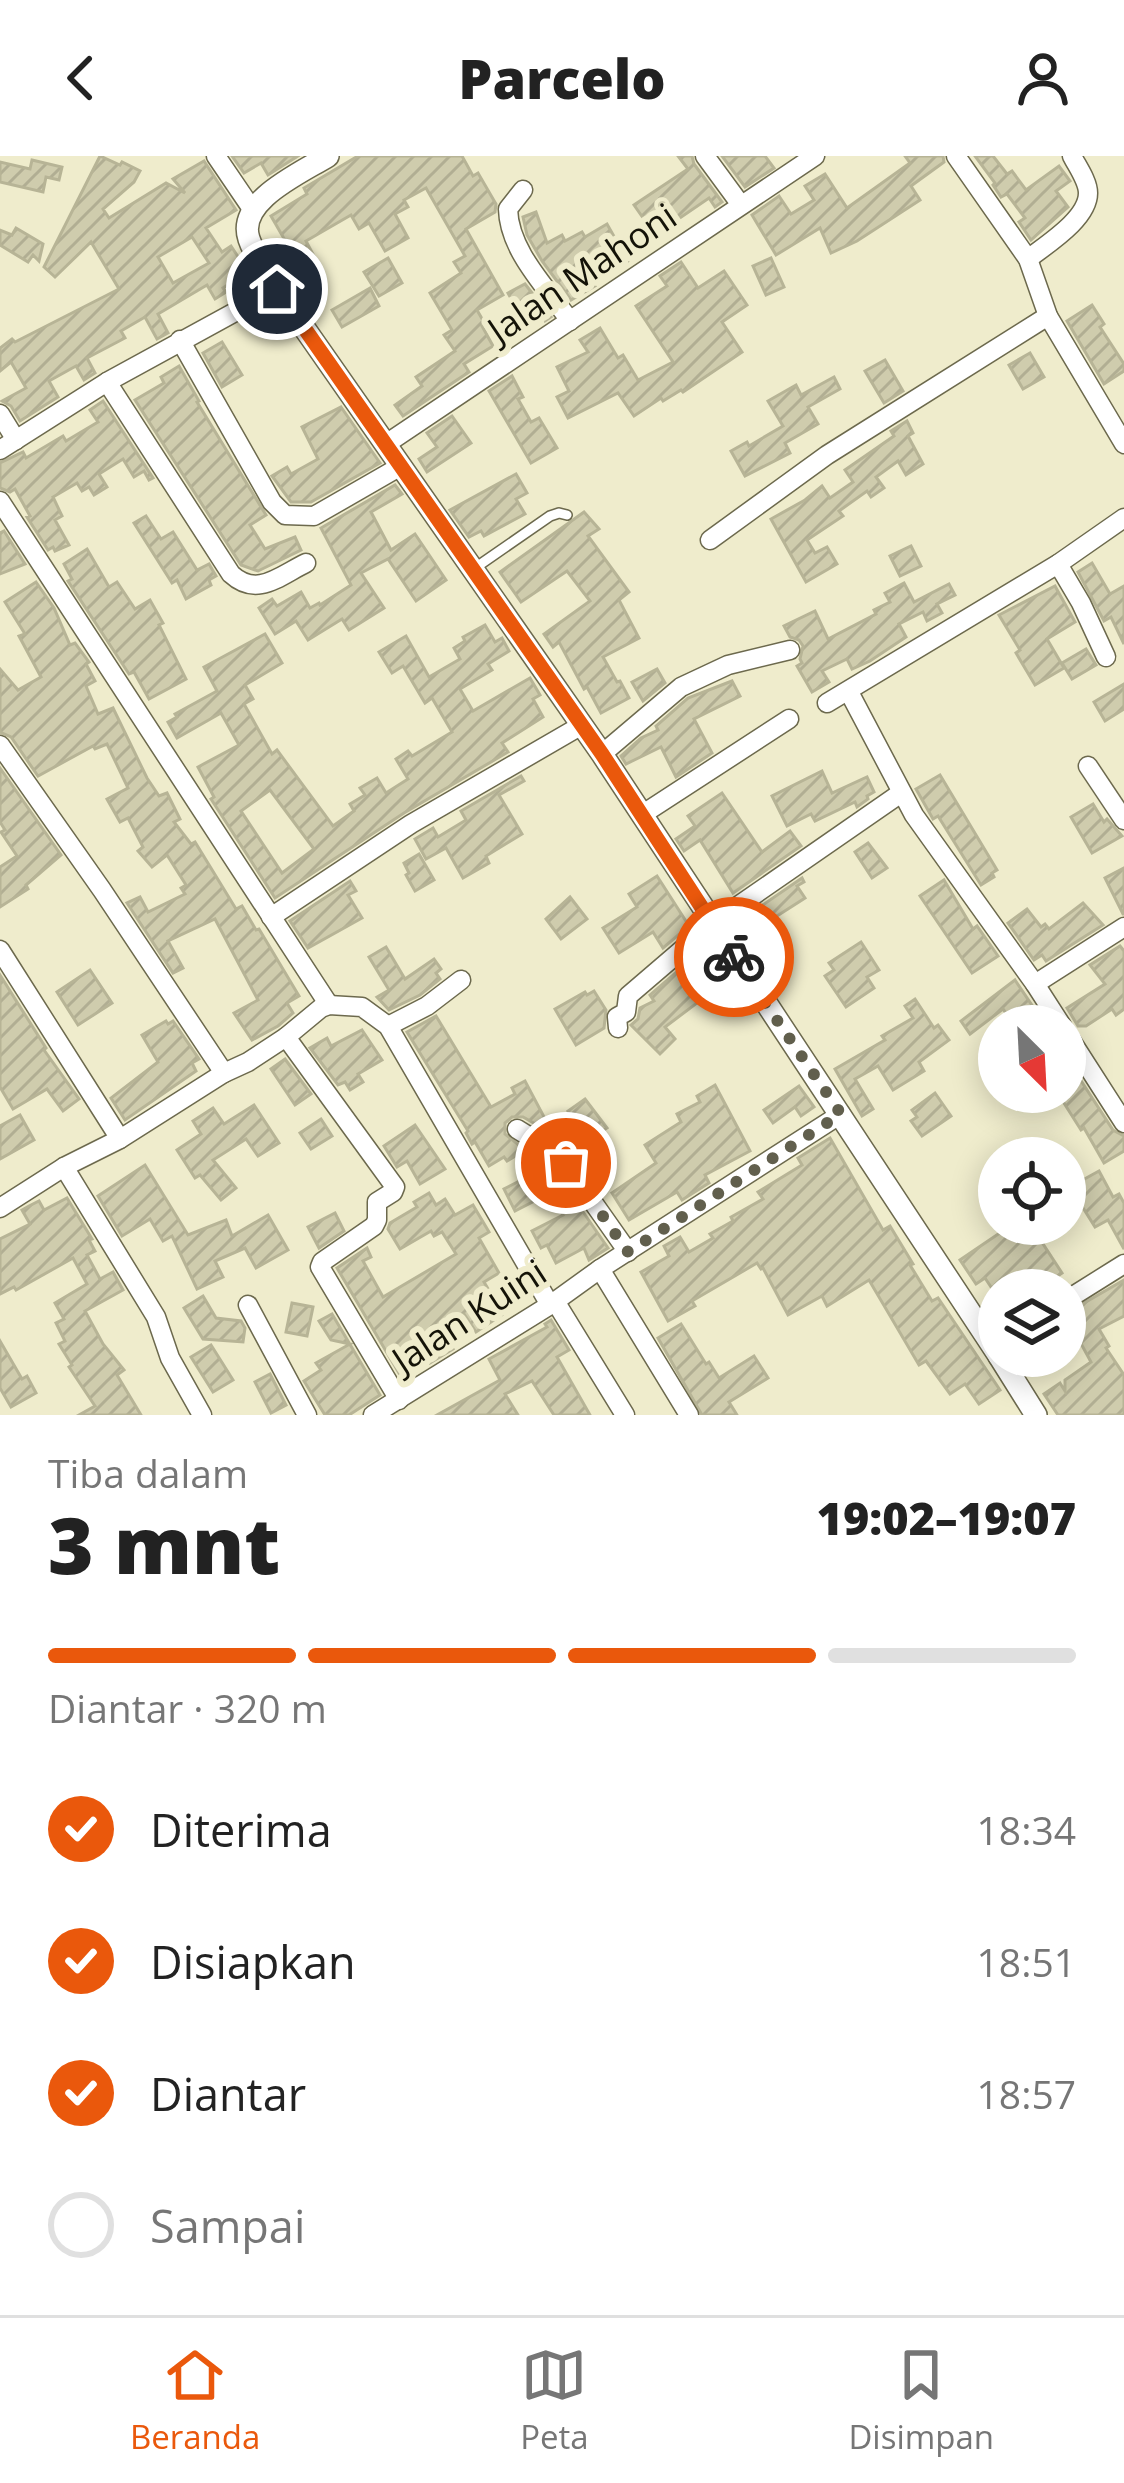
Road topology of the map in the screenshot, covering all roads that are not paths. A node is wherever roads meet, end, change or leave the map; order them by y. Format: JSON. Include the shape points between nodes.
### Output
{"nodes":[{"id":1,"x":216,"y":156,"type":"edge"},
{"id":2,"x":328,"y":156,"type":"edge"},
{"id":3,"x":705,"y":156,"type":"edge"},
{"id":4,"x":815,"y":156,"type":"edge"},
{"id":5,"x":956,"y":156,"type":"edge"},
{"id":6,"x":1072,"y":156,"type":"edge"},
{"id":7,"x":523,"y":190,"type":"dead end"},
{"id":8,"x":741,"y":205,"type":"junction"},
{"id":9,"x":252,"y":209,"type":"junction"},
{"id":10,"x":1028,"y":259,"type":"junction"},
{"id":11,"x":277,"y":289,"type":"junction"},
{"id":12,"x":1048,"y":316,"type":"junction"},
{"id":13,"x":570,"y":321,"type":"junction"},
{"id":14,"x":180,"y":340,"type":"junction"},
{"id":15,"x":107,"y":382,"type":"junction"},
{"id":16,"x":0,"y":414,"type":"edge"},
{"id":17,"x":386,"y":444,"type":"junction"},
{"id":18,"x":1124,"y":444,"type":"edge"},
{"id":19,"x":8,"y":445,"type":"edge"},
{"id":20,"x":401,"y":466,"type":"junction"},
{"id":21,"x":0,"y":501,"type":"edge"},
{"id":22,"x":566,"y":515,"type":"dead end"},
{"id":23,"x":1124,"y":518,"type":"edge"},
{"id":24,"x":710,"y":540,"type":"dead end"},
{"id":25,"x":306,"y":562,"type":"dead end"},
{"id":26,"x":1058,"y":564,"type":"junction"},
{"id":27,"x":473,"y":569,"type":"junction"},
{"id":28,"x":790,"y":650,"type":"dead end"},
{"id":29,"x":1106,"y":657,"type":"dead end"},
{"id":30,"x":849,"y":692,"type":"junction"},
{"id":31,"x":827,"y":703,"type":"dead end"},
{"id":32,"x":789,"y":718,"type":"dead end"},
{"id":33,"x":582,"y":724,"type":"junction"},
{"id":34,"x":0,"y":745,"type":"edge"},
{"id":35,"x":602,"y":754,"type":"junction"},
{"id":36,"x":1088,"y":766,"type":"dead end"},
{"id":37,"x":901,"y":793,"type":"junction"},
{"id":38,"x":643,"y":814,"type":"junction"},
{"id":39,"x":1124,"y":820,"type":"edge"},
{"id":40,"x":272,"y":917,"type":"junction"},
{"id":41,"x":712,"y":925,"type":"junction"},
{"id":42,"x":1124,"y":927,"type":"edge"},
{"id":43,"x":0,"y":950,"type":"edge"},
{"id":44,"x":460,"y":980,"type":"dead end"},
{"id":45,"x":1035,"y":984,"type":"junction"},
{"id":46,"x":329,"y":1005,"type":"junction"},
{"id":47,"x":1048,"y":1005,"type":"edge"},
{"id":48,"x":388,"y":1026,"type":"junction"},
{"id":49,"x":618,"y":1028,"type":"dead end"},
{"id":50,"x":286,"y":1037,"type":"junction"},
{"id":51,"x":1086,"y":1064,"type":"edge"},
{"id":52,"x":224,"y":1072,"type":"junction"},
{"id":53,"x":841,"y":1114,"type":"junction"},
{"id":54,"x":1124,"y":1123,"type":"edge"},
{"id":55,"x":517,"y":1129,"type":"dead end"},
{"id":56,"x":120,"y":1139,"type":"junction"},
{"id":57,"x":64,"y":1167,"type":"junction"},
{"id":58,"x":0,"y":1208,"type":"edge"},
{"id":59,"x":628,"y":1252,"type":"junction"},
{"id":60,"x":1124,"y":1264,"type":"edge"},
{"id":61,"x":600,"y":1269,"type":"junction"},
{"id":62,"x":1086,"y":1288,"type":"edge"},
{"id":63,"x":553,"y":1303,"type":"junction"},
{"id":64,"x":248,"y":1305,"type":"dead end"},
{"id":65,"x":978,"y":1320,"type":"edge"},
{"id":66,"x":1014,"y":1377,"type":"edge"},
{"id":67,"x":405,"y":1404,"type":"edge"},
{"id":68,"x":202,"y":1415,"type":"edge"},
{"id":69,"x":308,"y":1415,"type":"edge"},
{"id":70,"x":373,"y":1415,"type":"edge"},
{"id":71,"x":626,"y":1415,"type":"edge"},
{"id":72,"x":689,"y":1415,"type":"edge"},
{"id":73,"x":1036,"y":1415,"type":"edge"}],
"edges":[{"from":1,"to":9,"type":"street"},
{"from":2,"to":9,"type":"street"},
{"from":3,"to":8,"type":"street"},
{"from":4,"to":8,"type":"street","name":"Jalan Mahoni"},
{"from":5,"to":10,"type":"street"},
{"from":6,"to":10,"type":"street","via":[[1088,200],[1078,219]]},
{"from":7,"to":13,"type":"street","via":[[508,209],[511,232]]},
{"from":8,"to":13,"type":"street","name":"Jalan Mahoni"},
{"from":9,"to":11,"type":"street","via":[[248,237]]},
{"from":10,"to":12,"type":"street"},
{"from":11,"to":14,"type":"street"},
{"from":11,"to":17,"type":"street"},
{"from":12,"to":18,"type":"street"},
{"from":12,"to":24,"type":"street","via":[[827,455]]},
{"from":13,"to":17,"type":"street","name":"Jalan Mahoni"},
{"from":14,"to":15,"type":"street"},
{"from":14,"to":20,"type":"street","via":[[285,515],[314,516]]},
{"from":15,"to":19,"type":"street"},
{"from":15,"to":25,"type":"street","via":[[237,580],[263,584]]},
{"from":16,"to":19,"type":"street"},
{"from":17,"to":20,"type":"street"},
{"from":20,"to":27,"type":"street"},
{"from":21,"to":40,"type":"street"},
{"from":22,"to":27,"type":"lane","via":[[550,516]]},
{"from":23,"to":26,"type":"street"},
{"from":26,"to":29,"type":"street"},
{"from":26,"to":30,"type":"street"},
{"from":27,"to":33,"type":"street"},
{"from":28,"to":35,"type":"street","via":[[681,687]]},
{"from":30,"to":31,"type":"street"},
{"from":30,"to":37,"type":"street"},
{"from":32,"to":38,"type":"street"},
{"from":33,"to":35,"type":"street"},
{"from":33,"to":40,"type":"street"},
{"from":34,"to":52,"type":"street"},
{"from":35,"to":38,"type":"street"},
{"from":36,"to":39,"type":"street"},
{"from":37,"to":41,"type":"street"},
{"from":37,"to":45,"type":"street"},
{"from":38,"to":41,"type":"street"},
{"from":40,"to":46,"type":"street"},
{"from":41,"to":49,"type":"street","via":[[628,996]]},
{"from":41,"to":53,"type":"street"},
{"from":42,"to":45,"type":"street"},
{"from":43,"to":56,"type":"street"},
{"from":44,"to":48,"type":"street"},
{"from":45,"to":47,"type":"street"},
{"from":46,"to":48,"type":"street","via":[[362,1007]]},
{"from":46,"to":50,"type":"street"},
{"from":48,"to":63,"type":"street"},
{"from":50,"to":52,"type":"street"},
{"from":50,"to":67,"type":"street","via":[[395,1187],[376,1202],[374,1226],[320,1267]]},
{"from":51,"to":54,"type":"street"},
{"from":52,"to":56,"type":"street"},
{"from":53,"to":59,"type":"street","name":"Jalan Kuini"},
{"from":53,"to":65,"type":"street"},
{"from":55,"to":59,"type":"street","via":[[566,1163]]},
{"from":56,"to":57,"type":"street"},
{"from":57,"to":58,"type":"street"},
{"from":57,"to":68,"type":"street","via":[[156,1317]]},
{"from":59,"to":61,"type":"street","name":"Jalan Kuini"},
{"from":60,"to":62,"type":"street"},
{"from":61,"to":63,"type":"street","name":"Jalan Kuini"},
{"from":61,"to":72,"type":"street"},
{"from":63,"to":67,"type":"street","name":"Jalan Kuini"},
{"from":63,"to":71,"type":"street"},
{"from":64,"to":69,"type":"street"},
{"from":66,"to":73,"type":"street"},
{"from":67,"to":70,"type":"street","name":"Jalan Kuini"}]}
